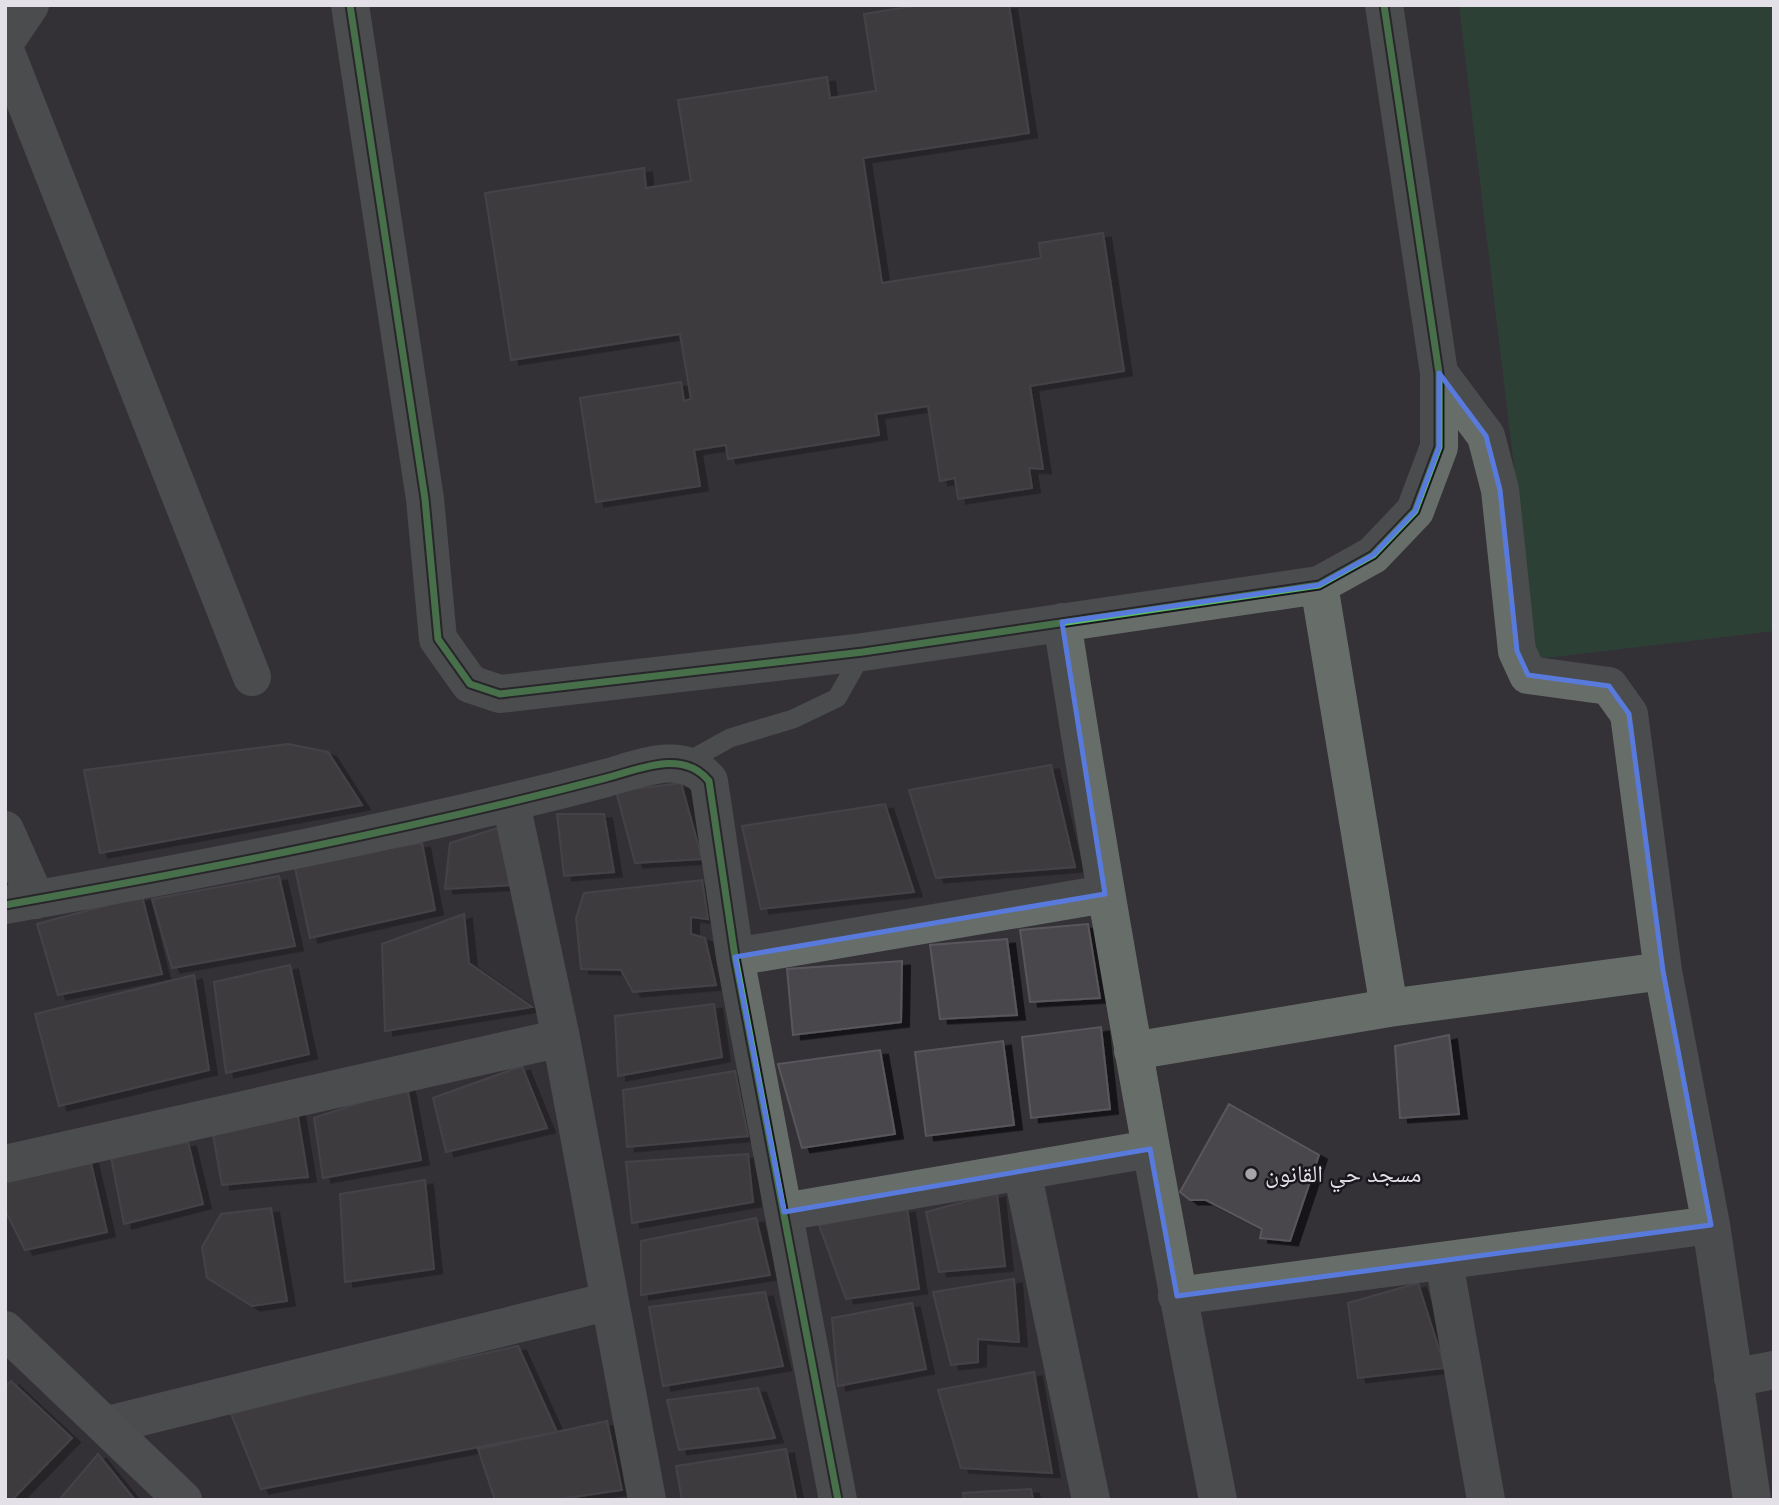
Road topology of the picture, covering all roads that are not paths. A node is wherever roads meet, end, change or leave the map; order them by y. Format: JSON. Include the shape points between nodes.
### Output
{"nodes":[{"id":1,"x":30,"y":5,"type":"edge"},
{"id":2,"x":350,"y":5,"type":"edge"},
{"id":3,"x":1384,"y":5,"type":"edge"},
{"id":4,"x":5,"y":42,"type":"edge"},
{"id":5,"x":5,"y":50,"type":"edge"},
{"id":6,"x":1438,"y":373,"type":"junction"},
{"id":7,"x":1320,"y":585,"type":"junction"},
{"id":8,"x":1062,"y":622,"type":"junction"},
{"id":9,"x":863,"y":652,"type":"junction"},
{"id":10,"x":252,"y":677,"type":"dead end"},
{"id":11,"x":685,"y":763,"type":"junction"},
{"id":12,"x":511,"y":803,"type":"junction"},
{"id":13,"x":5,"y":830,"type":"edge"},
{"id":14,"x":1105,"y":894,"type":"junction"},
{"id":15,"x":21,"y":902,"type":"edge"},
{"id":16,"x":735,"y":957,"type":"junction"},
{"id":17,"x":1663,"y":971,"type":"junction"},
{"id":18,"x":1389,"y":1009,"type":"junction"},
{"id":19,"x":561,"y":1038,"type":"junction"},
{"id":20,"x":1133,"y":1051,"type":"junction"},
{"id":21,"x":1150,"y":1149,"type":"junction"},
{"id":22,"x":5,"y":1164,"type":"edge"},
{"id":23,"x":1022,"y":1171,"type":"junction"},
{"id":24,"x":784,"y":1212,"type":"junction"},
{"id":25,"x":1710,"y":1225,"type":"junction"},
{"id":26,"x":1444,"y":1262,"type":"junction"},
{"id":27,"x":1177,"y":1296,"type":"junction"},
{"id":28,"x":610,"y":1301,"type":"junction"},
{"id":29,"x":5,"y":1330,"type":"edge"},
{"id":30,"x":1774,"y":1370,"type":"edge"},
{"id":31,"x":1733,"y":1378,"type":"junction"},
{"id":32,"x":108,"y":1425,"type":"junction"},
{"id":33,"x":183,"y":1500,"type":"edge"},
{"id":34,"x":647,"y":1500,"type":"edge"},
{"id":35,"x":838,"y":1500,"type":"edge"},
{"id":36,"x":1091,"y":1500,"type":"edge"},
{"id":37,"x":1218,"y":1500,"type":"edge"},
{"id":38,"x":1486,"y":1500,"type":"edge"},
{"id":39,"x":1752,"y":1500,"type":"edge"}],
"edges":[{"from":1,"to":4,"type":"street"},
{"from":2,"to":9,"type":"street","via":[[425,499],[438,639],[470,684],[500,694]]},
{"from":3,"to":6,"type":"street"},
{"from":5,"to":10,"type":"street"},
{"from":6,"to":7,"type":"street","via":[[1439,447],[1415,511],[1373,555]]},
{"from":6,"to":17,"type":"street","via":[[1486,436],[1500,490],[1517,651],[1528,675],[1609,686],[1629,714]]},
{"from":7,"to":8,"type":"street"},
{"from":7,"to":18,"type":"street"},
{"from":8,"to":9,"type":"street"},
{"from":8,"to":14,"type":"street"},
{"from":9,"to":11,"type":"lane","via":[[837,698],[793,719],[730,738]]},
{"from":11,"to":12,"type":"street","via":[[653,765]]},
{"from":11,"to":16,"type":"street","via":[[699,769],[709,781]]},
{"from":12,"to":15,"type":"street","via":[[236,863]]},
{"from":12,"to":19,"type":"street"},
{"from":13,"to":15,"type":"street"},
{"from":14,"to":16,"type":"street"},
{"from":14,"to":20,"type":"street"},
{"from":16,"to":24,"type":"street"},
{"from":17,"to":18,"type":"street"},
{"from":17,"to":25,"type":"street"},
{"from":18,"to":20,"type":"street"},
{"from":19,"to":22,"type":"street"},
{"from":19,"to":28,"type":"street"},
{"from":20,"to":21,"type":"street"},
{"from":21,"to":23,"type":"street"},
{"from":21,"to":27,"type":"street"},
{"from":23,"to":24,"type":"street"},
{"from":23,"to":36,"type":"street"},
{"from":24,"to":35,"type":"street"},
{"from":25,"to":26,"type":"street"},
{"from":25,"to":31,"type":"street"},
{"from":26,"to":27,"type":"street"},
{"from":26,"to":38,"type":"street"},
{"from":27,"to":37,"type":"street"},
{"from":28,"to":32,"type":"street"},
{"from":28,"to":34,"type":"street"},
{"from":29,"to":32,"type":"street"},
{"from":30,"to":31,"type":"street"},
{"from":31,"to":39,"type":"street"},
{"from":32,"to":33,"type":"street"}]}
